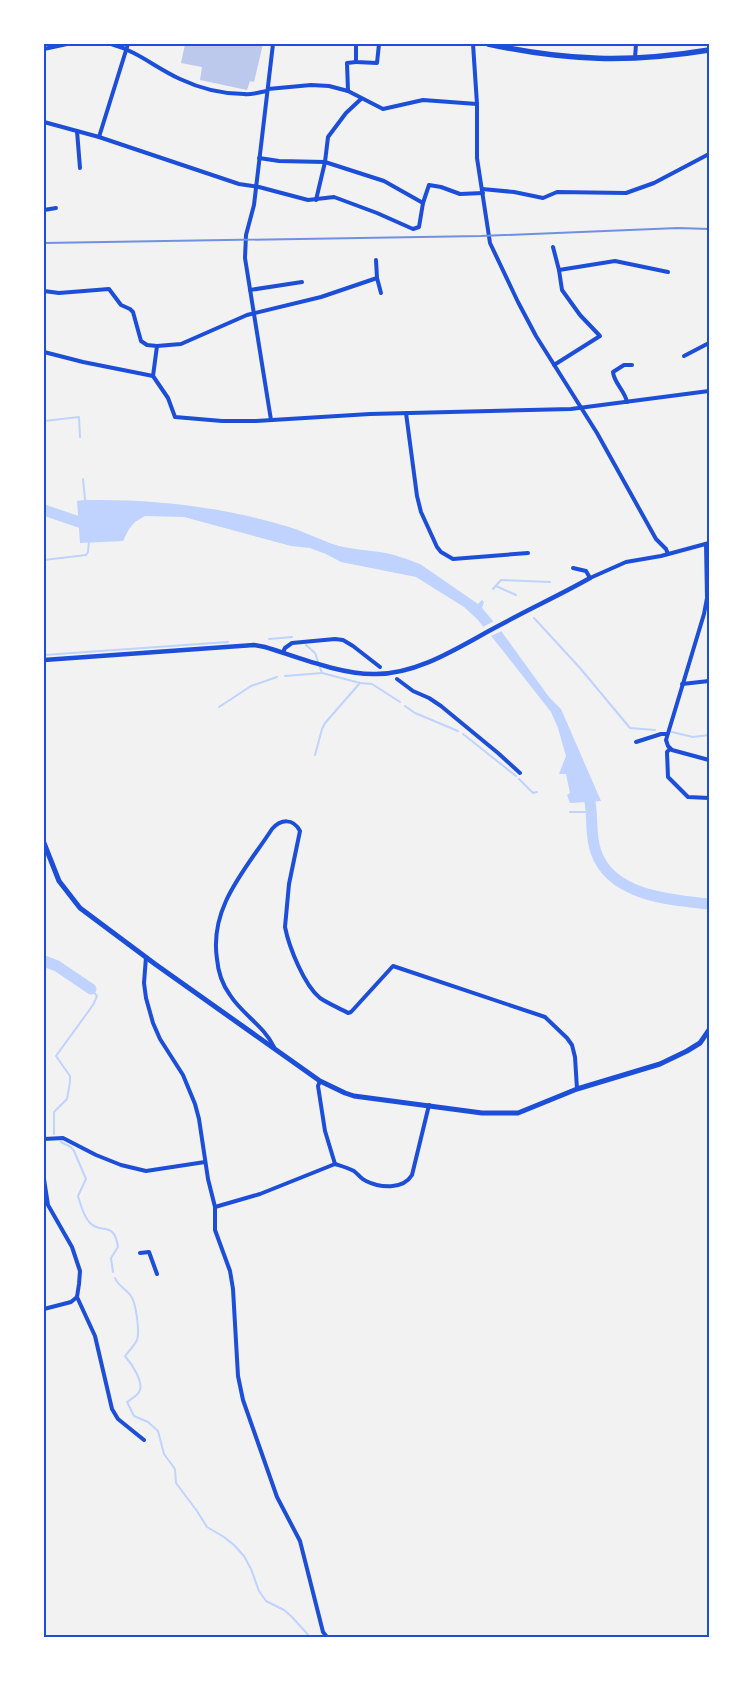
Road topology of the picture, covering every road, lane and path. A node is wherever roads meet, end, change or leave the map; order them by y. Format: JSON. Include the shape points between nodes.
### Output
{"nodes":[{"id":1,"x":68,"y":44,"type":"edge"},
{"id":2,"x":111,"y":44,"type":"edge"},
{"id":3,"x":273,"y":44,"type":"edge"},
{"id":4,"x":356,"y":44,"type":"edge"},
{"id":5,"x":379,"y":44,"type":"edge"},
{"id":6,"x":473,"y":44,"type":"edge"},
{"id":7,"x":488,"y":44,"type":"edge"},
{"id":8,"x":636,"y":44,"type":"edge"},
{"id":9,"x":128,"y":46,"type":"edge"},
{"id":10,"x":44,"y":49,"type":"edge"},
{"id":11,"x":709,"y":50,"type":"edge"},
{"id":12,"x":635,"y":58,"type":"junction"},
{"id":13,"x":356,"y":62,"type":"junction"},
{"id":14,"x":267,"y":90,"type":"junction"},
{"id":15,"x":348,"y":91,"type":"junction"},
{"id":16,"x":361,"y":99,"type":"junction"},
{"id":17,"x":477,"y":104,"type":"junction"},
{"id":18,"x":44,"y":122,"type":"edge"},
{"id":19,"x":77,"y":131,"type":"junction"},
{"id":20,"x":99,"y":137,"type":"junction"},
{"id":21,"x":709,"y":154,"type":"edge"},
{"id":22,"x":259,"y":158,"type":"junction"},
{"id":23,"x":325,"y":162,"type":"junction"},
{"id":24,"x":80,"y":168,"type":"dead end"},
{"id":25,"x":256,"y":187,"type":"junction"},
{"id":26,"x":482,"y":191,"type":"junction"},
{"id":27,"x":316,"y":200,"type":"junction"},
{"id":28,"x":423,"y":203,"type":"junction"},
{"id":29,"x":56,"y":208,"type":"dead end"},
{"id":30,"x":44,"y":210,"type":"edge"},
{"id":31,"x":553,"y":247,"type":"dead end"},
{"id":32,"x":376,"y":260,"type":"dead end"},
{"id":33,"x":559,"y":270,"type":"junction"},
{"id":34,"x":668,"y":272,"type":"dead end"},
{"id":35,"x":377,"y":278,"type":"junction"},
{"id":36,"x":302,"y":282,"type":"dead end"},
{"id":37,"x":250,"y":290,"type":"junction"},
{"id":38,"x":44,"y":291,"type":"edge"},
{"id":39,"x":381,"y":292,"type":"dead end"},
{"id":40,"x":254,"y":313,"type":"junction"},
{"id":41,"x":709,"y":344,"type":"edge"},
{"id":42,"x":157,"y":346,"type":"junction"},
{"id":43,"x":44,"y":353,"type":"edge"},
{"id":44,"x":684,"y":356,"type":"dead end"},
{"id":45,"x":554,"y":365,"type":"junction"},
{"id":46,"x":632,"y":365,"type":"dead end"},
{"id":47,"x":153,"y":376,"type":"junction"},
{"id":48,"x":709,"y":391,"type":"edge"},
{"id":49,"x":627,"y":402,"type":"junction"},
{"id":50,"x":581,"y":407,"type":"junction"},
{"id":51,"x":406,"y":413,"type":"junction"},
{"id":52,"x":271,"y":420,"type":"junction"},
{"id":53,"x":708,"y":544,"type":"edge"},
{"id":54,"x":528,"y":553,"type":"dead end"},
{"id":55,"x":668,"y":554,"type":"junction"},
{"id":56,"x":573,"y":568,"type":"dead end"},
{"id":57,"x":590,"y":578,"type":"junction"},
{"id":58,"x":283,"y":652,"type":"junction"},
{"id":59,"x":44,"y":660,"type":"edge"},
{"id":60,"x":380,"y":666,"type":"dead end"},
{"id":61,"x":397,"y":679,"type":"dead end"},
{"id":62,"x":709,"y":681,"type":"edge"},
{"id":63,"x":682,"y":684,"type":"junction"},
{"id":64,"x":667,"y":734,"type":"junction"},
{"id":65,"x":636,"y":742,"type":"dead end"},
{"id":66,"x":670,"y":748,"type":"junction"},
{"id":67,"x":709,"y":760,"type":"edge"},
{"id":68,"x":520,"y":773,"type":"dead end"},
{"id":69,"x":709,"y":798,"type":"edge"},
{"id":70,"x":44,"y":843,"type":"edge"},
{"id":71,"x":146,"y":957,"type":"junction"},
{"id":72,"x":709,"y":1030,"type":"edge"},
{"id":73,"x":274,"y":1047,"type":"junction"},
{"id":74,"x":320,"y":1081,"type":"junction"},
{"id":75,"x":577,"y":1090,"type":"junction"},
{"id":76,"x":429,"y":1105,"type":"junction"},
{"id":77,"x":44,"y":1139,"type":"edge"},
{"id":78,"x":205,"y":1162,"type":"junction"},
{"id":79,"x":336,"y":1164,"type":"junction"},
{"id":80,"x":44,"y":1179,"type":"edge"},
{"id":81,"x":215,"y":1207,"type":"junction"},
{"id":82,"x":140,"y":1253,"type":"dead end"},
{"id":83,"x":157,"y":1274,"type":"dead end"},
{"id":84,"x":77,"y":1297,"type":"junction"},
{"id":85,"x":44,"y":1309,"type":"edge"},
{"id":86,"x":144,"y":1440,"type":"dead end"},
{"id":87,"x":328,"y":1637,"type":"edge"}],
"edges":[{"from":1,"to":10,"type":"street"},
{"from":2,"to":9,"type":"street"},
{"from":3,"to":14,"type":"street"},
{"from":4,"to":13,"type":"street"},
{"from":5,"to":13,"type":"street","via":[[377,64]]},
{"from":6,"to":17,"type":"street"},
{"from":7,"to":12,"type":"main road","via":[[554,56]]},
{"from":8,"to":12,"type":"street"},
{"from":9,"to":14,"type":"street","via":[[179,79],[195,85],[245,94]]},
{"from":9,"to":20,"type":"street"},
{"from":11,"to":12,"type":"main road"},
{"from":13,"to":15,"type":"street","via":[[347,63]]},
{"from":14,"to":15,"type":"street","via":[[311,85]]},
{"from":14,"to":22,"type":"street"},
{"from":15,"to":16,"type":"street"},
{"from":16,"to":17,"type":"street","via":[[382,109],[423,100]]},
{"from":16,"to":23,"type":"street","via":[[328,137]]},
{"from":17,"to":26,"type":"street","via":[[477,158]]},
{"from":18,"to":19,"type":"street"},
{"from":19,"to":20,"type":"street"},
{"from":19,"to":24,"type":"street"},
{"from":20,"to":25,"type":"street"},
{"from":21,"to":26,"type":"street","via":[[654,184],[626,193],[557,192],[543,198],[514,192]]},
{"from":22,"to":23,"type":"street"},
{"from":22,"to":25,"type":"street"},
{"from":23,"to":27,"type":"street"},
{"from":23,"to":28,"type":"street","via":[[384,181]]},
{"from":25,"to":27,"type":"street"},
{"from":25,"to":37,"type":"street","via":[[245,249]]},
{"from":26,"to":28,"type":"street","via":[[457,194],[429,184]]},
{"from":26,"to":45,"type":"street","via":[[490,243],[518,302]]},
{"from":27,"to":28,"type":"street","via":[[334,197],[414,230],[419,227]]},
{"from":29,"to":30,"type":"street"},
{"from":31,"to":33,"type":"street"},
{"from":32,"to":35,"type":"street"},
{"from":33,"to":34,"type":"street","via":[[615,261]]},
{"from":33,"to":45,"type":"street","via":[[562,290],[600,336]]},
{"from":35,"to":39,"type":"street"},
{"from":35,"to":40,"type":"street"},
{"from":36,"to":37,"type":"street"},
{"from":37,"to":40,"type":"street"},
{"from":38,"to":42,"type":"street","via":[[109,289],[121,305],[133,312],[140,341]]},
{"from":40,"to":42,"type":"street","via":[[186,342]]},
{"from":40,"to":52,"type":"street"},
{"from":41,"to":44,"type":"street"},
{"from":42,"to":47,"type":"street"},
{"from":43,"to":47,"type":"street"},
{"from":45,"to":50,"type":"street"},
{"from":46,"to":49,"type":"street","via":[[624,365],[613,372]]},
{"from":47,"to":52,"type":"street","via":[[165,392],[175,417],[222,421]]},
{"from":48,"to":49,"type":"street"},
{"from":49,"to":50,"type":"street"},
{"from":50,"to":51,"type":"street"},
{"from":50,"to":55,"type":"street","via":[[656,539]]},
{"from":51,"to":52,"type":"street"},
{"from":51,"to":54,"type":"street","via":[[416,496],[441,552],[453,560]]},
{"from":53,"to":55,"type":"street"},
{"from":53,"to":63,"type":"street","via":[[707,598]]},
{"from":55,"to":57,"type":"street","via":[[626,562]]},
{"from":56,"to":57,"type":"street","via":[[583,569]]},
{"from":57,"to":58,"type":"street","via":[[411,668],[383,674],[359,673]]},
{"from":58,"to":59,"type":"street","via":[[240,645]]},
{"from":58,"to":60,"type":"street","via":[[292,643],[339,640]]},
{"from":61,"to":68,"type":"street","via":[[441,706]]},
{"from":62,"to":63,"type":"street"},
{"from":63,"to":64,"type":"street"},
{"from":64,"to":65,"type":"street"},
{"from":64,"to":66,"type":"street"},
{"from":66,"to":67,"type":"street"},
{"from":66,"to":69,"type":"street","via":[[668,777],[688,797]]},
{"from":70,"to":71,"type":"main road","via":[[60,882],[80,908]]},
{"from":71,"to":73,"type":"main road"},
{"from":71,"to":78,"type":"street","via":[[144,983],[151,1017],[195,1104]]},
{"from":72,"to":75,"type":"main road","via":[[700,1043],[660,1064]]},
{"from":73,"to":74,"type":"main road"},
{"from":73,"to":75,"type":"street","via":[[226,990],[217,963],[216,936],[226,898],[272,829],[284,821],[294,823],[300,831],[289,884],[285,927],[302,971],[310,987],[320,997],[351,1012],[393,966],[545,1017],[572,1045]]},
{"from":74,"to":76,"type":"main road","via":[[354,1096]]},
{"from":74,"to":79,"type":"street","via":[[325,1131]]},
{"from":75,"to":76,"type":"main road","via":[[518,1113],[482,1113]]},
{"from":76,"to":79,"type":"street","via":[[408,1181],[396,1186],[376,1184]]},
{"from":77,"to":78,"type":"street","via":[[63,1138],[121,1165],[146,1171]]},
{"from":78,"to":81,"type":"street"},
{"from":79,"to":81,"type":"street","via":[[260,1194]]},
{"from":80,"to":84,"type":"street","via":[[48,1205],[72,1248],[79,1269]]},
{"from":81,"to":87,"type":"street","via":[[215,1230],[234,1289],[238,1376],[243,1400],[277,1497],[300,1541],[323,1632]]},
{"from":82,"to":83,"type":"street","via":[[149,1252]]},
{"from":84,"to":85,"type":"street","via":[[71,1302]]},
{"from":84,"to":86,"type":"street","via":[[95,1336],[112,1409],[118,1419]]}]}
